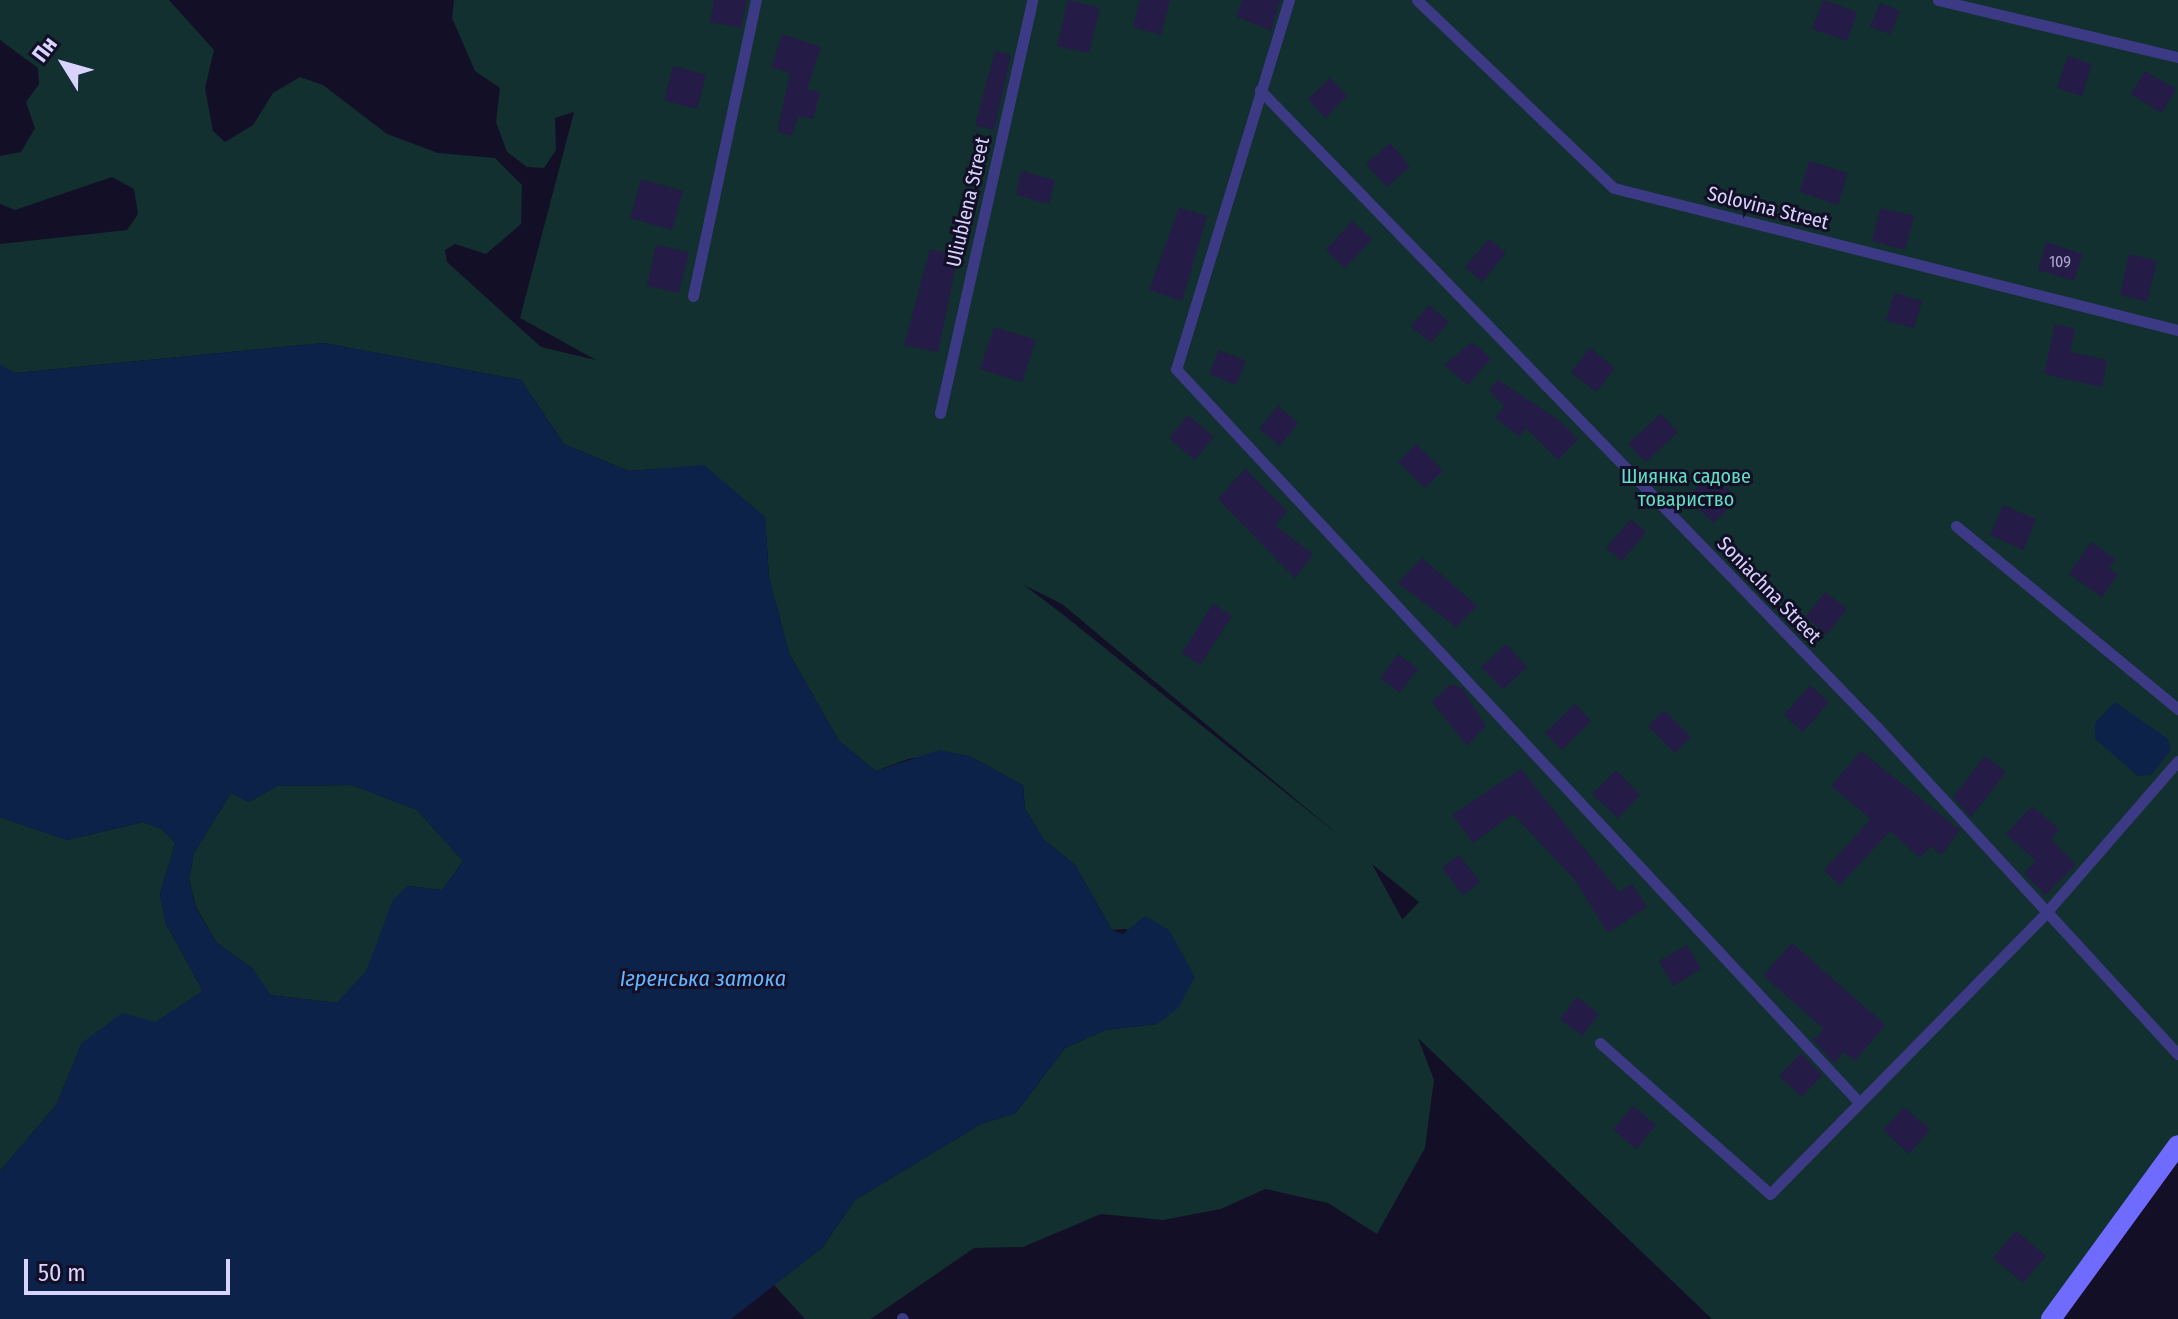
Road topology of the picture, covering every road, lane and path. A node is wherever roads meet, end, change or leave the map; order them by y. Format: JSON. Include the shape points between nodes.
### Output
{"nodes":[{"id":1,"x":756,"y":0,"type":"edge"},
{"id":2,"x":1032,"y":0,"type":"edge"},
{"id":3,"x":1289,"y":0,"type":"edge"},
{"id":4,"x":1417,"y":0,"type":"edge"},
{"id":5,"x":1938,"y":0,"type":"edge"},
{"id":6,"x":2178,"y":57,"type":"edge"},
{"id":7,"x":1260,"y":90,"type":"junction"},
{"id":8,"x":693,"y":296,"type":"dead end"},
{"id":9,"x":2178,"y":330,"type":"edge"},
{"id":10,"x":940,"y":413,"type":"dead end"},
{"id":11,"x":1956,"y":526,"type":"dead end"},
{"id":12,"x":2178,"y":709,"type":"edge"},
{"id":13,"x":2178,"y":761,"type":"edge"},
{"id":14,"x":2044,"y":915,"type":"junction"},
{"id":15,"x":1600,"y":1043,"type":"dead end"},
{"id":16,"x":2178,"y":1054,"type":"edge"},
{"id":17,"x":1857,"y":1100,"type":"junction"},
{"id":18,"x":2178,"y":1145,"type":"edge"},
{"id":19,"x":2052,"y":1315,"type":"edge"}],
"edges":[{"from":1,"to":8,"type":"lane"},
{"from":2,"to":10,"type":"lane","name":"Uliublena Street"},
{"from":3,"to":7,"type":"lane"},
{"from":4,"to":9,"type":"lane","name":"Solovina Street","via":[[1614,188]]},
{"from":5,"to":6,"type":"lane"},
{"from":7,"to":14,"type":"lane","name":"Soniachna Street","via":[[1876,726]]},
{"from":7,"to":17,"type":"lane","via":[[1176,369]]},
{"from":11,"to":12,"type":"lane"},
{"from":13,"to":14,"type":"lane"},
{"from":14,"to":16,"type":"lane","name":"Soniachna Street"},
{"from":14,"to":17,"type":"lane"},
{"from":15,"to":17,"type":"lane","via":[[1770,1194]]},
{"from":18,"to":19,"type":"street"}]}
